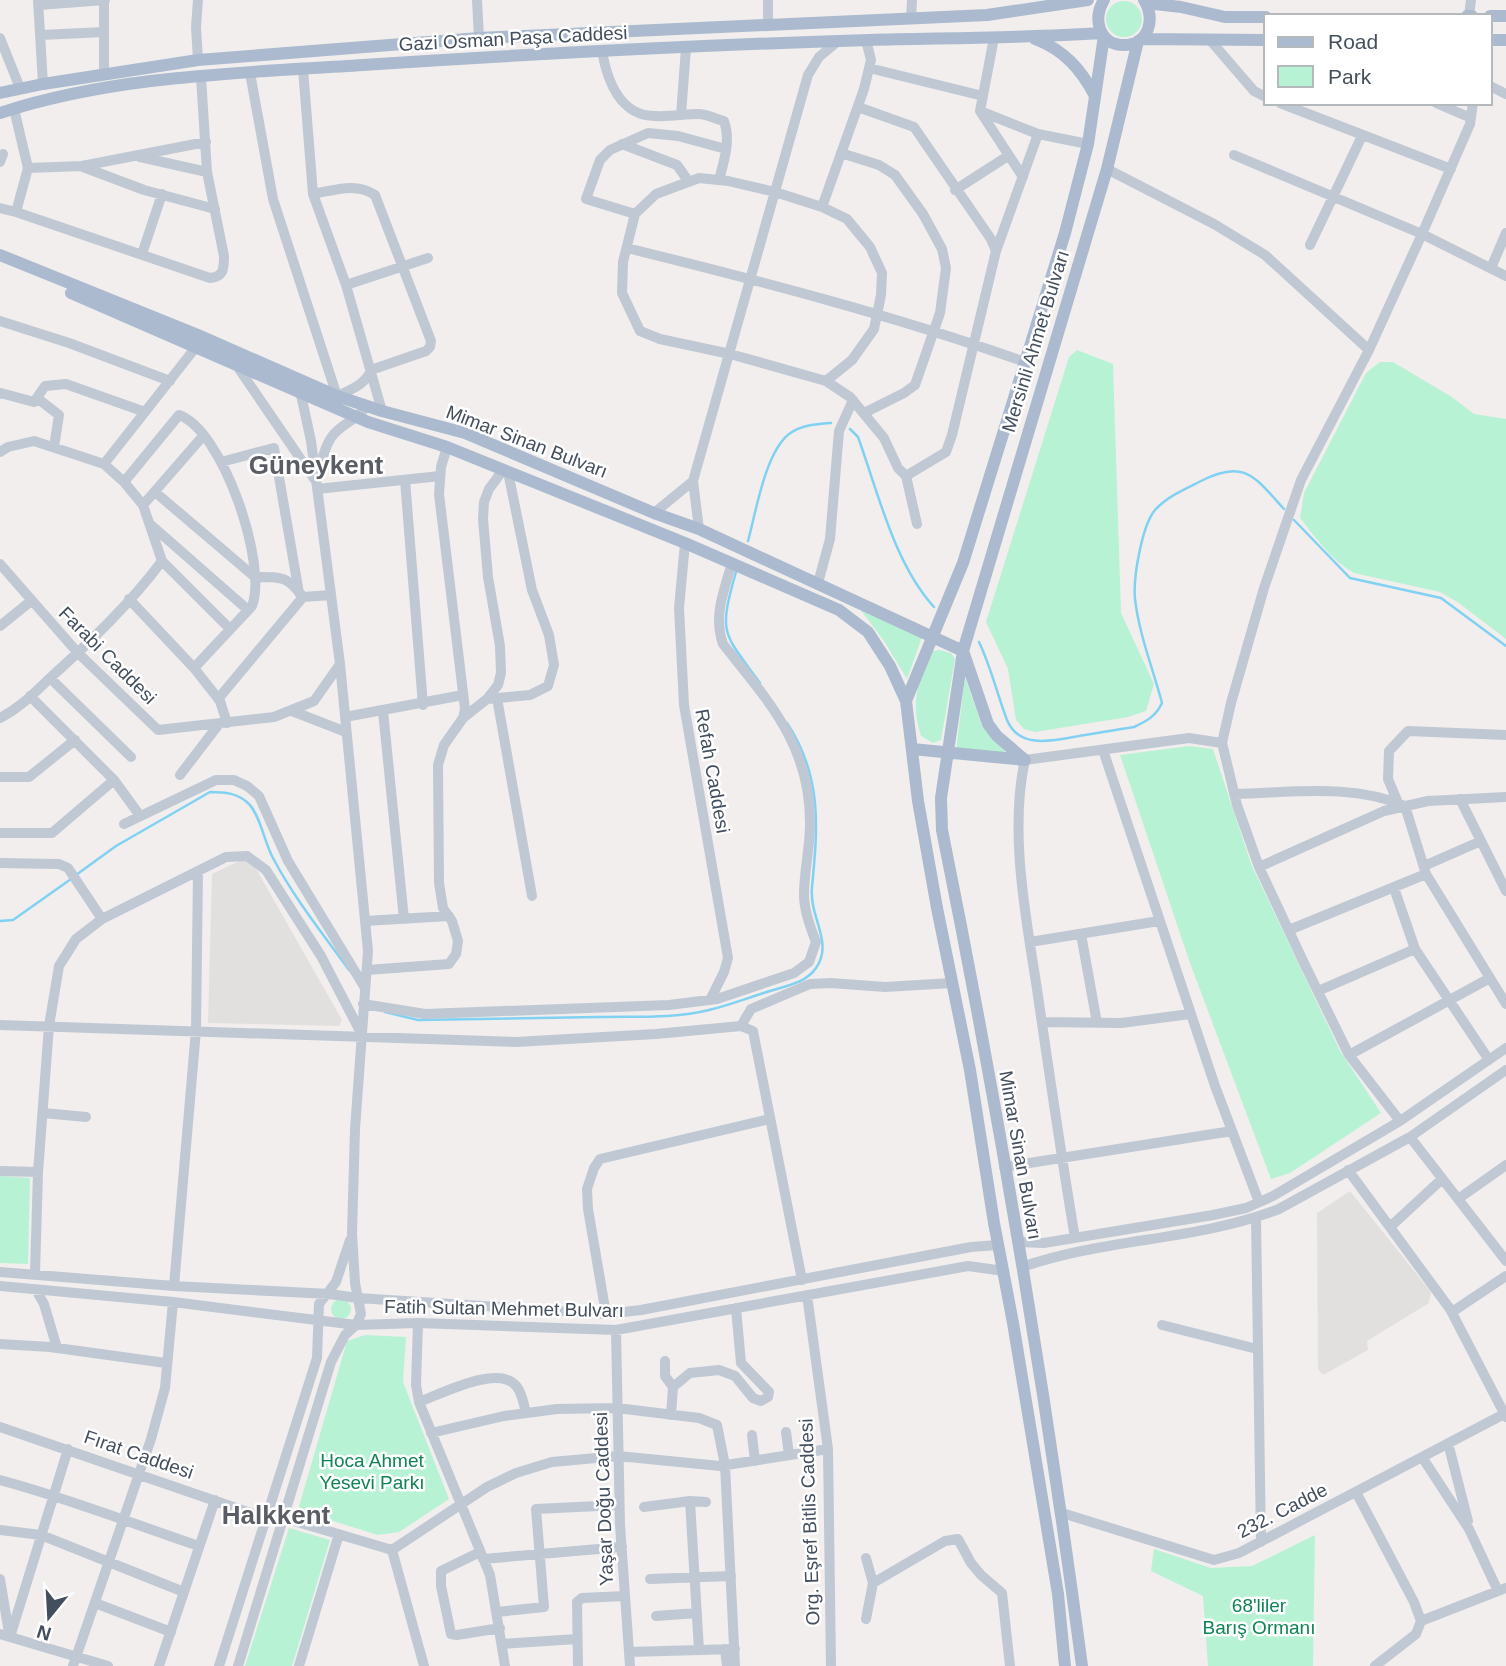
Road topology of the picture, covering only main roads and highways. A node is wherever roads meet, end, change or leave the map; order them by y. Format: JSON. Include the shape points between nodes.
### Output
{"nodes":[{"id":1,"x":1041,"y":0,"type":"edge"},
{"id":2,"x":1088,"y":0,"type":"edge"},
{"id":3,"x":1104,"y":0,"type":"edge"},
{"id":4,"x":1145,"y":1,"type":"edge"},
{"id":5,"x":1186,"y":4,"type":"edge"},
{"id":6,"x":1022,"y":10,"type":"junction"},
{"id":7,"x":1264,"y":17,"type":"edge"},
{"id":8,"x":1103,"y":35,"type":"junction"},
{"id":9,"x":1032,"y":38,"type":"junction"},
{"id":10,"x":1139,"y":40,"type":"junction"},
{"id":11,"x":1264,"y":40,"type":"edge"},
{"id":12,"x":0,"y":93,"type":"edge"},
{"id":13,"x":1095,"y":96,"type":"junction"},
{"id":14,"x":0,"y":113,"type":"edge"},
{"id":15,"x":0,"y":255,"type":"edge"},
{"id":16,"x":0,"y":264,"type":"edge"},
{"id":17,"x":331,"y":400,"type":"junction"},
{"id":18,"x":932,"y":637,"type":"junction"},
{"id":19,"x":963,"y":651,"type":"junction"},
{"id":20,"x":906,"y":701,"type":"junction"},
{"id":21,"x":912,"y":749,"type":"junction"},
{"id":22,"x":947,"y":753,"type":"junction"},
{"id":23,"x":1018,"y":1242,"type":"junction"},
{"id":24,"x":998,"y":1245,"type":"junction"},
{"id":25,"x":1022,"y":1267,"type":"junction"},
{"id":26,"x":1003,"y":1271,"type":"junction"},
{"id":27,"x":1065,"y":1666,"type":"edge"},
{"id":28,"x":1082,"y":1666,"type":"edge"}],
"edges":[{"from":1,"to":6,"type":"main road"},
{"from":2,"to":6,"type":"main road","name":"Gazi Osman Paşa Caddesi"},
{"from":3,"to":8,"type":"main road","name":"Mersinli Ahmet Bulvarı","via":[[1097,17]]},
{"from":4,"to":5,"type":"main road"},
{"from":4,"to":10,"type":"main road","name":"Mersinli Ahmet Bulvarı","via":[[1150,26]]},
{"from":5,"to":7,"type":"main road","via":[[1225,17]]},
{"from":6,"to":12,"type":"main road","name":"Gazi Osman Paşa Caddesi","via":[[479,38],[198,60]]},
{"from":8,"to":9,"type":"main road","name":"Gazi Osman Paşa Caddesi"},
{"from":8,"to":10,"type":"main road","name":"Gazi Osman Paşa Caddesi","via":[[1115,44]]},
{"from":8,"to":13,"type":"main road","name":"Mersinli Ahmet Bulvarı"},
{"from":9,"to":13,"type":"main road","via":[[1063,53]]},
{"from":9,"to":14,"type":"main road","name":"Gazi Osman Paşa Caddesi","via":[[602,51],[201,76],[118,87]]},
{"from":10,"to":11,"type":"main road"},
{"from":10,"to":19,"type":"main road","name":"Mersinli Ahmet Bulvarı","via":[[1107,169]]},
{"from":13,"to":18,"type":"main road","name":"Mersinli Ahmet Bulvarı","via":[[1065,233],[963,563]]},
{"from":15,"to":17,"type":"main road","name":"Mimar Sinan Bulvarı","via":[[198,335]]},
{"from":16,"to":17,"type":"main road","name":"Mimar Sinan Bulvarı","via":[[301,393]]},
{"from":17,"to":18,"type":"main road","name":"Mimar Sinan Bulvarı","via":[[465,433],[699,529]]},
{"from":17,"to":20,"type":"main road","name":"Mimar Sinan Bulvarı","via":[[358,417],[447,447],[839,610],[868,632]]},
{"from":18,"to":19,"type":"main road"},
{"from":18,"to":20,"type":"main road","name":"Mimar Sinan Bulvarı"},
{"from":19,"to":22,"type":"main road","name":"Mimar Sinan Bulvarı"},
{"from":19,"to":22,"type":"main road","via":[[988,724],[1025,760]]},
{"from":20,"to":21,"type":"main road","name":"Mimar Sinan Bulvarı"},
{"from":21,"to":22,"type":"main road"},
{"from":21,"to":24,"type":"main road","name":"Mimar Sinan Bulvarı"},
{"from":22,"to":23,"type":"main road","name":"Mimar Sinan Bulvarı","via":[[942,830]]},
{"from":23,"to":24,"type":"main road"},
{"from":23,"to":25,"type":"main road","name":"Mimar Sinan Bulvarı"},
{"from":24,"to":26,"type":"main road","name":"Mimar Sinan Bulvarı"},
{"from":25,"to":26,"type":"main road"},
{"from":25,"to":28,"type":"main road","name":"Mimar Sinan Bulvarı"},
{"from":26,"to":27,"type":"main road","name":"Mimar Sinan Bulvarı","via":[[1058,1594]]}]}
